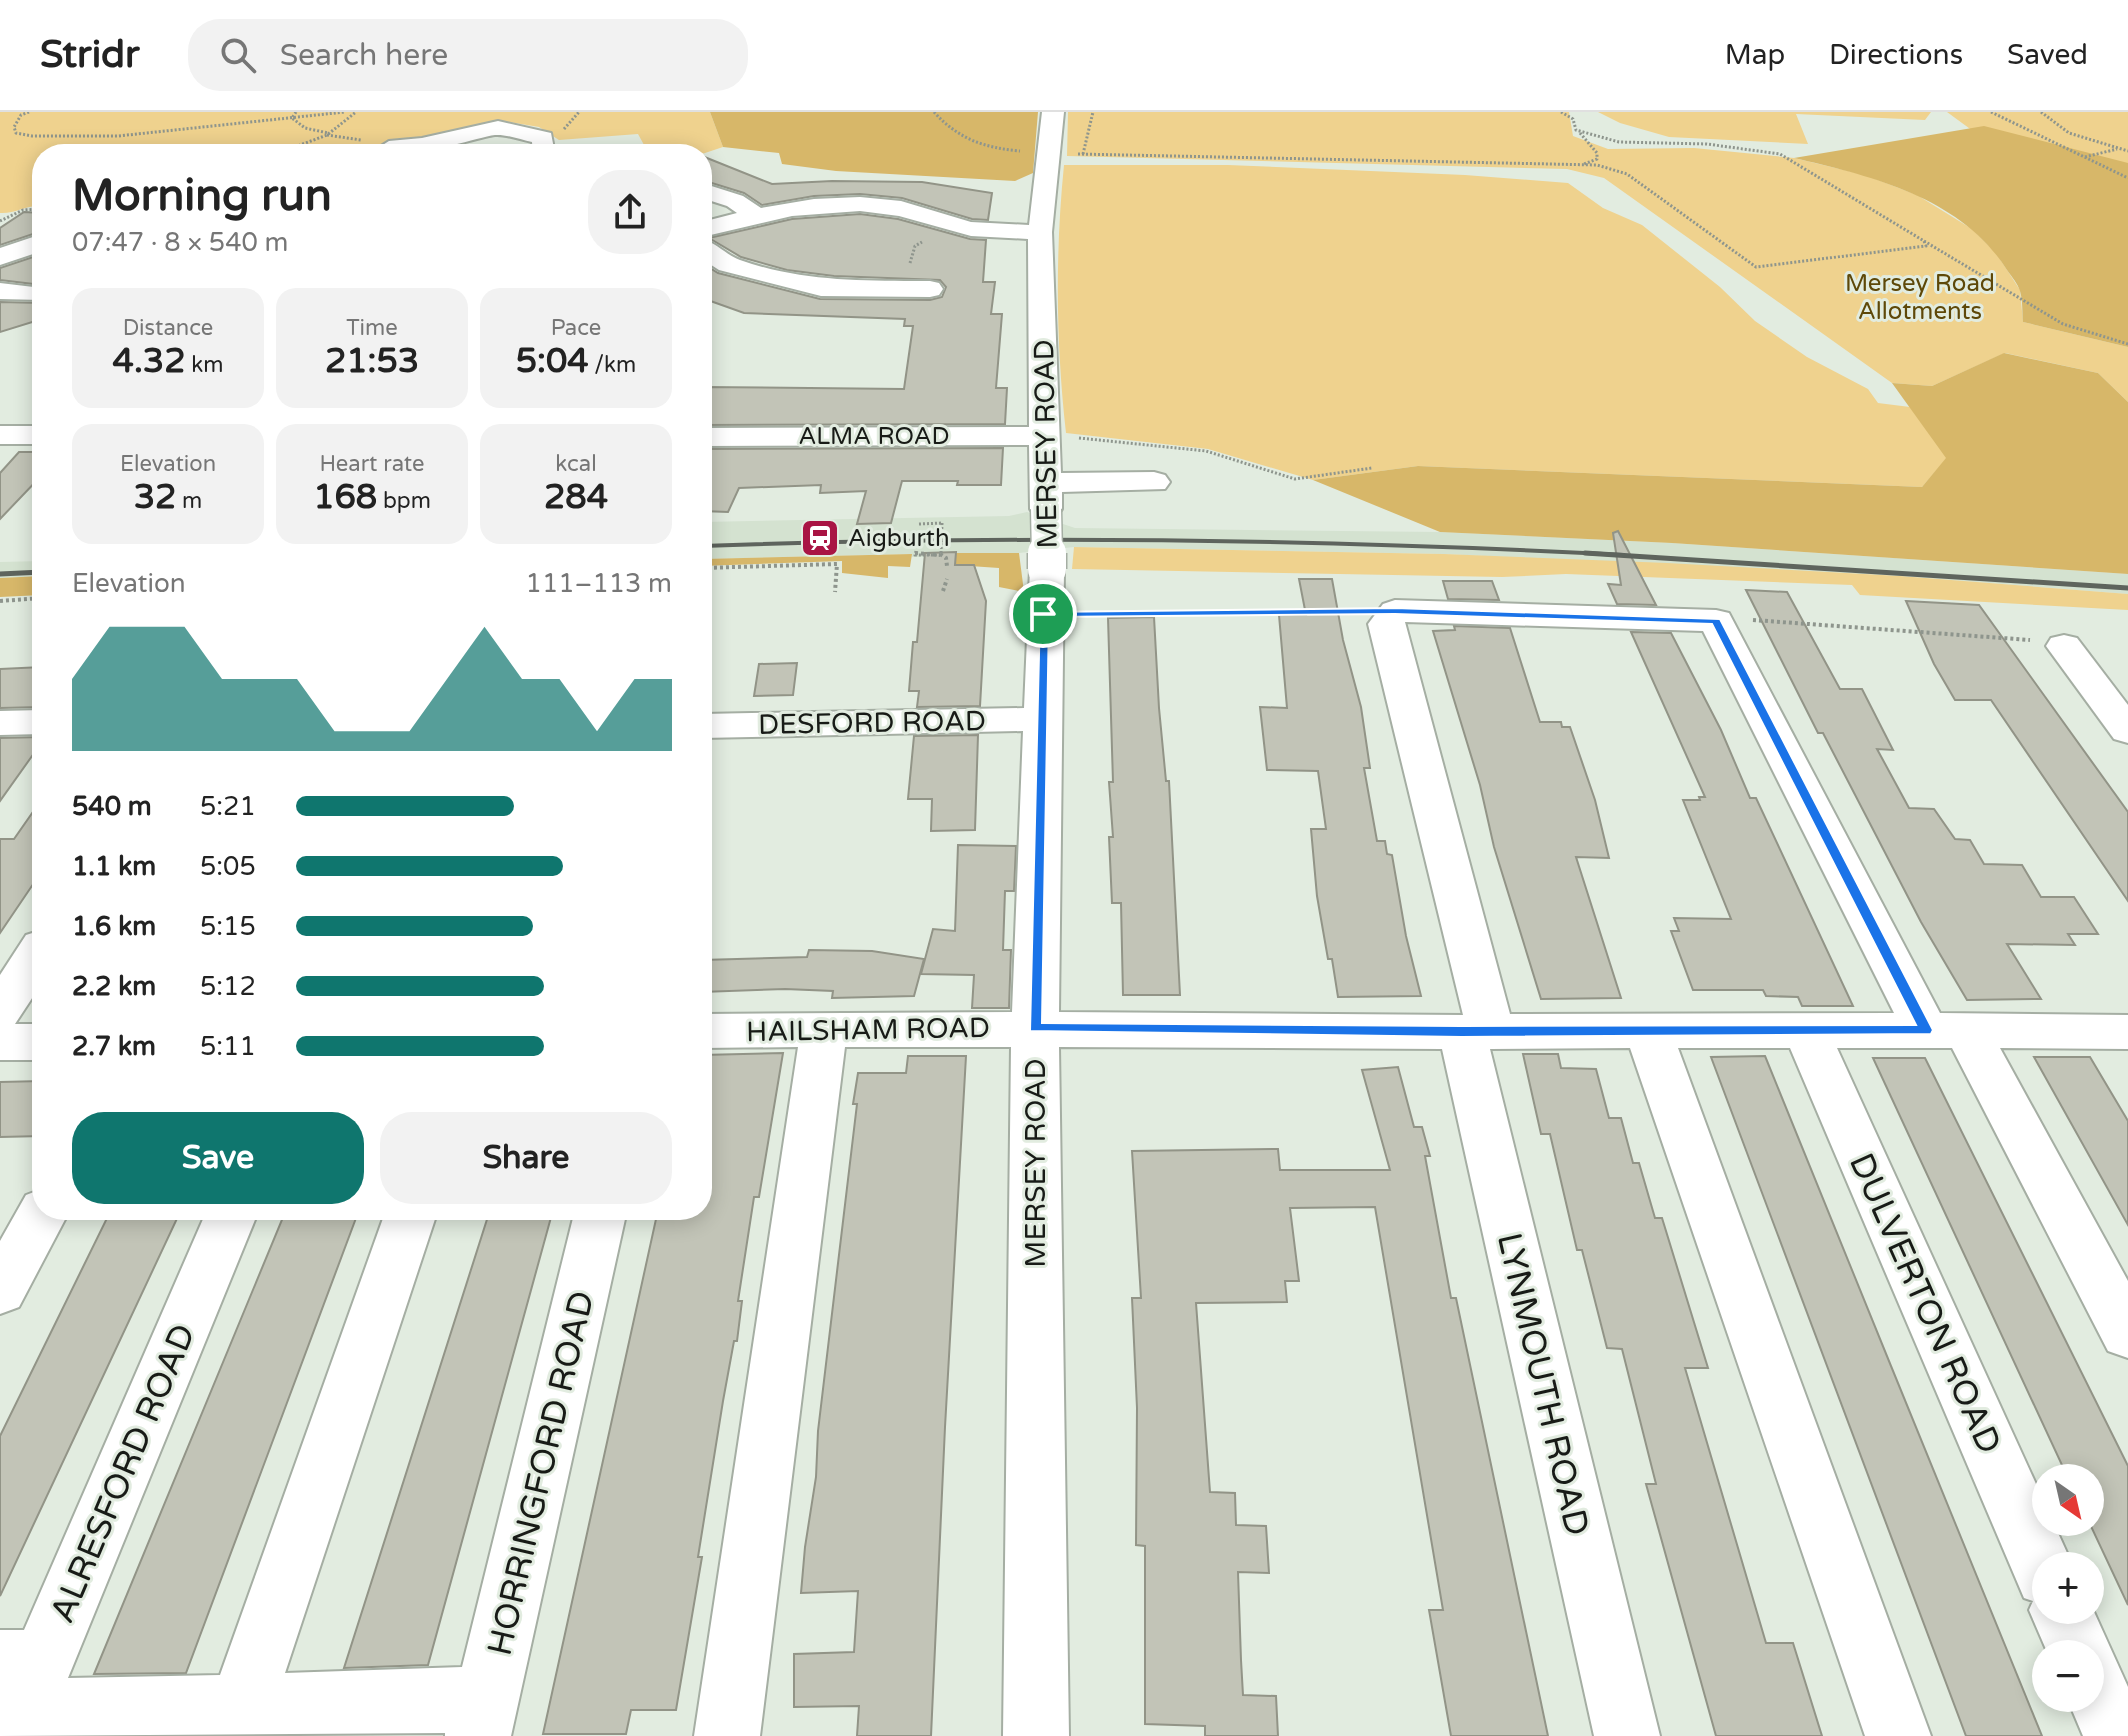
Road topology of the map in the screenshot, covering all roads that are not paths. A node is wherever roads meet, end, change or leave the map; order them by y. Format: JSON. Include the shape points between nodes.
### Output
{"nodes":[{"id":1,"x":1053,"y":112,"type":"edge"},
{"id":2,"x":426,"y":144,"type":"edge"},
{"id":3,"x":543,"y":144,"type":"edge"},
{"id":4,"x":712,"y":193,"type":"edge"},
{"id":5,"x":757,"y":216,"type":"junction"},
{"id":6,"x":712,"y":227,"type":"edge"},
{"id":7,"x":1040,"y":232,"type":"junction"},
{"id":8,"x":32,"y":246,"type":"edge"},
{"id":9,"x":712,"y":254,"type":"edge"},
{"id":10,"x":0,"y":257,"type":"edge"},
{"id":11,"x":915,"y":284,"type":"dead end"},
{"id":12,"x":0,"y":291,"type":"edge"},
{"id":13,"x":32,"y":294,"type":"edge"},
{"id":14,"x":0,"y":435,"type":"edge"},
{"id":15,"x":32,"y":435,"type":"edge"},
{"id":16,"x":1046,"y":436,"type":"junction"},
{"id":17,"x":712,"y":437,"type":"edge"},
{"id":18,"x":1154,"y":482,"type":"dead end"},
{"id":19,"x":1046,"y":496,"type":"junction"},
{"id":20,"x":2064,"y":646,"type":"road end"},
{"id":21,"x":1042,"y":719,"type":"junction"},
{"id":22,"x":32,"y":722,"type":"edge"},
{"id":23,"x":0,"y":723,"type":"edge"},
{"id":24,"x":712,"y":726,"type":"edge"},
{"id":25,"x":2128,"y":731,"type":"edge"},
{"id":26,"x":32,"y":962,"type":"edge"},
{"id":27,"x":0,"y":1012,"type":"edge"},
{"id":28,"x":824,"y":1028,"type":"junction"},
{"id":29,"x":1035,"y":1028,"type":"junction"},
{"id":30,"x":1946,"y":1029,"type":"junction"},
{"id":31,"x":1806,"y":1030,"type":"junction"},
{"id":32,"x":712,"y":1031,"type":"edge"},
{"id":33,"x":1476,"y":1031,"type":"junction"},
{"id":34,"x":1648,"y":1031,"type":"junction"},
{"id":35,"x":2126,"y":1034,"type":"edge"},
{"id":36,"x":0,"y":1042,"type":"edge"},
{"id":37,"x":32,"y":1042,"type":"edge"},
{"id":38,"x":39,"y":1220,"type":"edge"},
{"id":39,"x":229,"y":1220,"type":"edge"},
{"id":40,"x":409,"y":1220,"type":"edge"},
{"id":41,"x":599,"y":1220,"type":"edge"},
{"id":42,"x":0,"y":1291,"type":"edge"},
{"id":43,"x":2128,"y":1334,"type":"edge"},
{"id":44,"x":2035,"y":1552,"type":"edge"},
{"id":45,"x":19,"y":1693,"type":"edge"},
{"id":46,"x":241,"y":1707,"type":"junction"},
{"id":47,"x":2104,"y":1708,"type":"edge"},
{"id":48,"x":483,"y":1718,"type":"edge"},
{"id":49,"x":727,"y":1736,"type":"edge"},
{"id":50,"x":1036,"y":1736,"type":"edge"},
{"id":51,"x":1627,"y":1736,"type":"edge"},
{"id":52,"x":1898,"y":1736,"type":"edge"},
{"id":53,"x":2116,"y":1736,"type":"edge"}],
"edges":[{"from":1,"to":7,"type":"street","name":"MERSEY ROAD"},
{"from":2,"to":3,"type":"street","via":[[498,128],[543,138]]},
{"from":4,"to":5,"type":"street"},
{"from":5,"to":6,"type":"street"},
{"from":5,"to":7,"type":"street","via":[[841,203],[914,211],[950,225],[989,231]]},
{"from":7,"to":16,"type":"street","name":"MERSEY ROAD"},
{"from":8,"to":10,"type":"street"},
{"from":9,"to":11,"type":"street","via":[[728,265],[821,288]]},
{"from":12,"to":13,"type":"street"},
{"from":14,"to":15,"type":"street"},
{"from":16,"to":17,"type":"street","name":"ALMA ROAD"},
{"from":16,"to":19,"type":"street","name":"MERSEY ROAD"},
{"from":18,"to":19,"type":"street"},
{"from":19,"to":21,"type":"street","name":"MERSEY ROAD","bridge":true},
{"from":20,"to":25,"type":"street"},
{"from":21,"to":24,"type":"street","name":"DESFORD ROAD"},
{"from":21,"to":29,"type":"street","name":"MERSEY ROAD"},
{"from":22,"to":23,"type":"street"},
{"from":26,"to":27,"type":"street"},
{"from":28,"to":29,"type":"street","name":"HAILSHAM ROAD"},
{"from":28,"to":32,"type":"street","name":"HAILSHAM ROAD"},
{"from":28,"to":49,"type":"street"},
{"from":29,"to":33,"type":"street","name":"HAILSHAM ROAD"},
{"from":29,"to":50,"type":"street","name":"MERSEY ROAD"},
{"from":30,"to":31,"type":"street","name":"HAILSHAM ROAD"},
{"from":30,"to":33,"type":"street","name":"LYNMOUTH ROAD","via":[[1716,621],[1395,611],[1386,624]]},
{"from":30,"to":35,"type":"street","name":"HAILSHAM ROAD"},
{"from":30,"to":43,"type":"street"},
{"from":31,"to":34,"type":"street","name":"HAILSHAM ROAD"},
{"from":31,"to":44,"type":"street","name":"DULVERTON ROAD"},
{"from":33,"to":34,"type":"street","name":"HAILSHAM ROAD"},
{"from":33,"to":51,"type":"street","name":"LYNMOUTH ROAD"},
{"from":34,"to":52,"type":"street"},
{"from":36,"to":37,"type":"street"},
{"from":38,"to":42,"type":"street"},
{"from":39,"to":45,"type":"street","name":"ALRESFORD ROAD"},
{"from":40,"to":46,"type":"street"},
{"from":41,"to":48,"type":"street","name":"HORRINGFORD ROAD"},
{"from":45,"to":46,"type":"street"},
{"from":46,"to":48,"type":"street"},
{"from":47,"to":53,"type":"street"}]}
